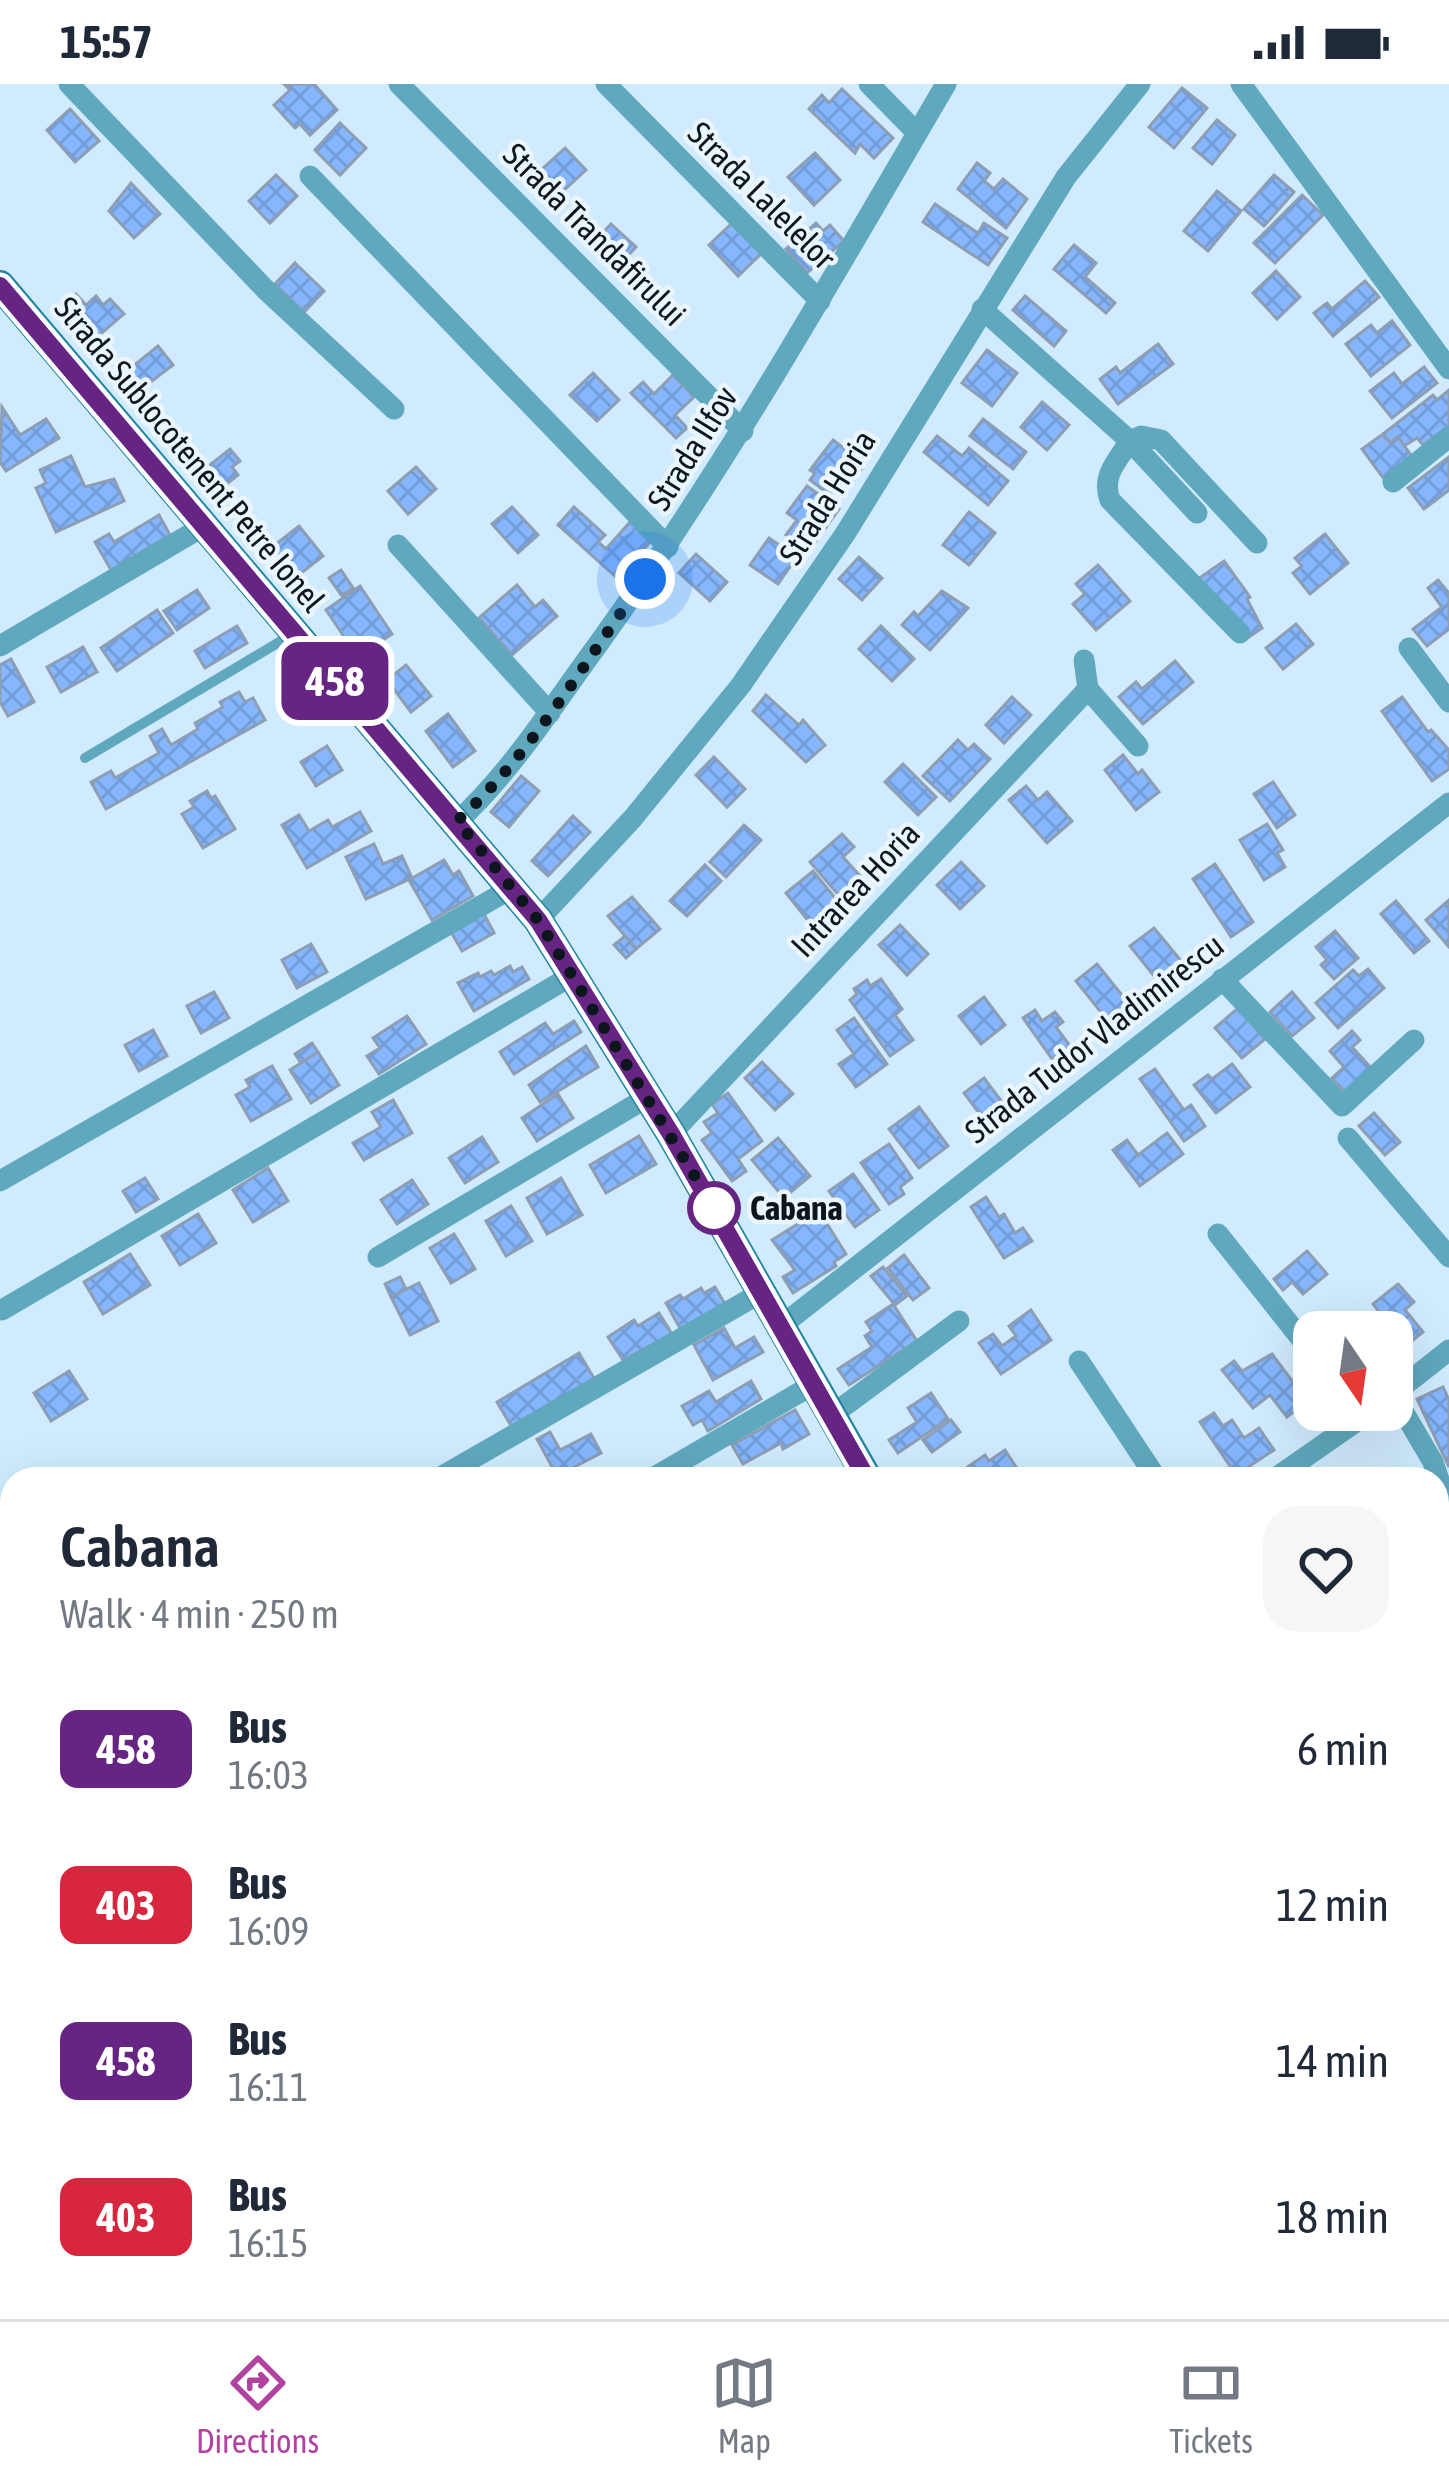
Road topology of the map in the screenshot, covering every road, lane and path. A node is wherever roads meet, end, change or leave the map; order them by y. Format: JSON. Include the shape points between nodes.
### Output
{"nodes":[{"id":1,"x":69,"y":84,"type":"edge"},
{"id":2,"x":399,"y":84,"type":"edge"},
{"id":3,"x":606,"y":84,"type":"edge"},
{"id":4,"x":869,"y":84,"type":"edge"},
{"id":5,"x":946,"y":84,"type":"edge"},
{"id":6,"x":1140,"y":84,"type":"edge"},
{"id":7,"x":1241,"y":84,"type":"edge"},
{"id":8,"x":917,"y":133,"type":"junction"},
{"id":9,"x":310,"y":176,"type":"dead end"},
{"id":10,"x":0,"y":286,"type":"edge"},
{"id":11,"x":820,"y":301,"type":"junction"},
{"id":12,"x":982,"y":310,"type":"junction"},
{"id":13,"x":1449,"y":369,"type":"edge"},
{"id":14,"x":394,"y":409,"type":"dead end"},
{"id":15,"x":743,"y":431,"type":"junction"},
{"id":16,"x":1449,"y":437,"type":"edge"},
{"id":17,"x":1130,"y":441,"type":"junction"},
{"id":18,"x":1394,"y":482,"type":"dead end"},
{"id":19,"x":1197,"y":513,"type":"dead end"},
{"id":20,"x":204,"y":526,"type":"junction"},
{"id":21,"x":1257,"y":543,"type":"dead end"},
{"id":22,"x":398,"y":545,"type":"dead end"},
{"id":23,"x":668,"y":547,"type":"junction"},
{"id":24,"x":294,"y":633,"type":"junction"},
{"id":25,"x":1240,"y":633,"type":"dead end"},
{"id":26,"x":0,"y":646,"type":"edge"},
{"id":27,"x":1409,"y":648,"type":"dead end"},
{"id":28,"x":1084,"y":660,"type":"dead end"},
{"id":29,"x":1088,"y":689,"type":"junction"},
{"id":30,"x":1449,"y":702,"type":"edge"},
{"id":31,"x":550,"y":713,"type":"junction"},
{"id":32,"x":1138,"y":746,"type":"dead end"},
{"id":33,"x":85,"y":758,"type":"dead end"},
{"id":34,"x":1449,"y":803,"type":"edge"},
{"id":35,"x":457,"y":821,"type":"junction"},
{"id":36,"x":512,"y":888,"type":"junction"},
{"id":37,"x":538,"y":920,"type":"junction"},
{"id":38,"x":573,"y":975,"type":"junction"},
{"id":39,"x":1222,"y":980,"type":"junction"},
{"id":40,"x":1414,"y":1040,"type":"dead end"},
{"id":41,"x":648,"y":1097,"type":"junction"},
{"id":42,"x":671,"y":1134,"type":"junction"},
{"id":43,"x":1348,"y":1138,"type":"dead end"},
{"id":44,"x":0,"y":1181,"type":"edge"},
{"id":45,"x":1217,"y":1234,"type":"dead end"},
{"id":46,"x":378,"y":1257,"type":"dead end"},
{"id":47,"x":1449,"y":1257,"type":"edge"},
{"id":48,"x":762,"y":1292,"type":"junction"},
{"id":49,"x":2,"y":1310,"type":"edge"},
{"id":50,"x":959,"y":1321,"type":"dead end"},
{"id":51,"x":781,"y":1326,"type":"junction"},
{"id":52,"x":1293,"y":1329,"type":"edge"},
{"id":53,"x":1449,"y":1350,"type":"edge"},
{"id":54,"x":1079,"y":1361,"type":"dead end"},
{"id":55,"x":1413,"y":1378,"type":"edge"},
{"id":56,"x":814,"y":1384,"type":"junction"},
{"id":57,"x":832,"y":1415,"type":"junction"},
{"id":58,"x":1413,"y":1429,"type":"edge"},
{"id":59,"x":1338,"y":1431,"type":"edge"},
{"id":60,"x":458,"y":1467,"type":"edge"},
{"id":61,"x":672,"y":1467,"type":"edge"},
{"id":62,"x":858,"y":1467,"type":"edge"},
{"id":63,"x":1149,"y":1467,"type":"edge"},
{"id":64,"x":1290,"y":1467,"type":"edge"},
{"id":65,"x":1435,"y":1467,"type":"edge"}],
"edges":[{"from":1,"to":14,"type":"street","via":[[266,290]]},
{"from":2,"to":15,"type":"street","name":"Strada Trandafirului"},
{"from":3,"to":11,"type":"street","name":"Strada Lalelelor"},
{"from":4,"to":8,"type":"street"},
{"from":5,"to":8,"type":"street","name":"Strada Ilfov"},
{"from":6,"to":12,"type":"street","name":"Strada Horia","via":[[1066,177]]},
{"from":7,"to":13,"type":"street"},
{"from":8,"to":11,"type":"street","name":"Strada Ilfov"},
{"from":9,"to":23,"type":"street"},
{"from":10,"to":20,"type":"main road","name":"Strada Sublocotenent Petre Ionel"},
{"from":11,"to":15,"type":"street","name":"Strada Ilfov"},
{"from":12,"to":17,"type":"street"},
{"from":12,"to":37,"type":"street","name":"Strada Horia","via":[[741,685]]},
{"from":15,"to":23,"type":"street","name":"Strada Ilfov"},
{"from":16,"to":18,"type":"street"},
{"from":17,"to":19,"type":"street"},
{"from":17,"to":21,"type":"street","via":[[1161,440]]},
{"from":17,"to":25,"type":"street","via":[[1109,472],[1111,500]]},
{"from":20,"to":24,"type":"main road","name":"Strada Sublocotenent Petre Ionel"},
{"from":20,"to":26,"type":"street"},
{"from":22,"to":31,"type":"street"},
{"from":23,"to":31,"type":"street","name":"Strada Ilfov"},
{"from":24,"to":33,"type":"lane"},
{"from":24,"to":35,"type":"main road","name":"Strada Sublocotenent Petre Ionel"},
{"from":27,"to":30,"type":"street"},
{"from":28,"to":29,"type":"street"},
{"from":29,"to":32,"type":"street"},
{"from":29,"to":42,"type":"street","name":"Intrarea Horia"},
{"from":31,"to":35,"type":"street","name":"Strada Ilfov"},
{"from":34,"to":39,"type":"street","name":"Strada Tudor Vladimirescu"},
{"from":35,"to":36,"type":"main road","name":"Strada Sublocotenent Petre Ionel"},
{"from":36,"to":37,"type":"main road","name":"Strada Sublocotenent Petre Ionel"},
{"from":36,"to":44,"type":"street"},
{"from":37,"to":38,"type":"main road","name":"Strada Sublocotenent Petre Ionel"},
{"from":38,"to":41,"type":"main road","name":"Strada Sublocotenent Petre Ionel"},
{"from":38,"to":49,"type":"street"},
{"from":39,"to":40,"type":"street","via":[[1342,1106]]},
{"from":39,"to":51,"type":"street","name":"Strada Tudor Vladimirescu"},
{"from":41,"to":42,"type":"main road","name":"Strada Sublocotenent Petre Ionel"},
{"from":41,"to":46,"type":"street"},
{"from":42,"to":48,"type":"main road","name":"Strada Sublocotenent Petre Ionel"},
{"from":43,"to":47,"type":"street"},
{"from":45,"to":52,"type":"street"},
{"from":48,"to":51,"type":"main road","name":"Strada Sublocotenent Petre Ionel"},
{"from":48,"to":60,"type":"street"},
{"from":50,"to":57,"type":"street"},
{"from":51,"to":56,"type":"main road","name":"Strada Sublocotenent Petre Ionel"},
{"from":53,"to":55,"type":"street"},
{"from":54,"to":63,"type":"street"},
{"from":56,"to":57,"type":"main road","name":"Strada Sublocotenent Petre Ionel"},
{"from":56,"to":61,"type":"street"},
{"from":57,"to":62,"type":"main road","name":"Strada Sublocotenent Petre Ionel"},
{"from":58,"to":65,"type":"street"},
{"from":59,"to":64,"type":"street"}]}
